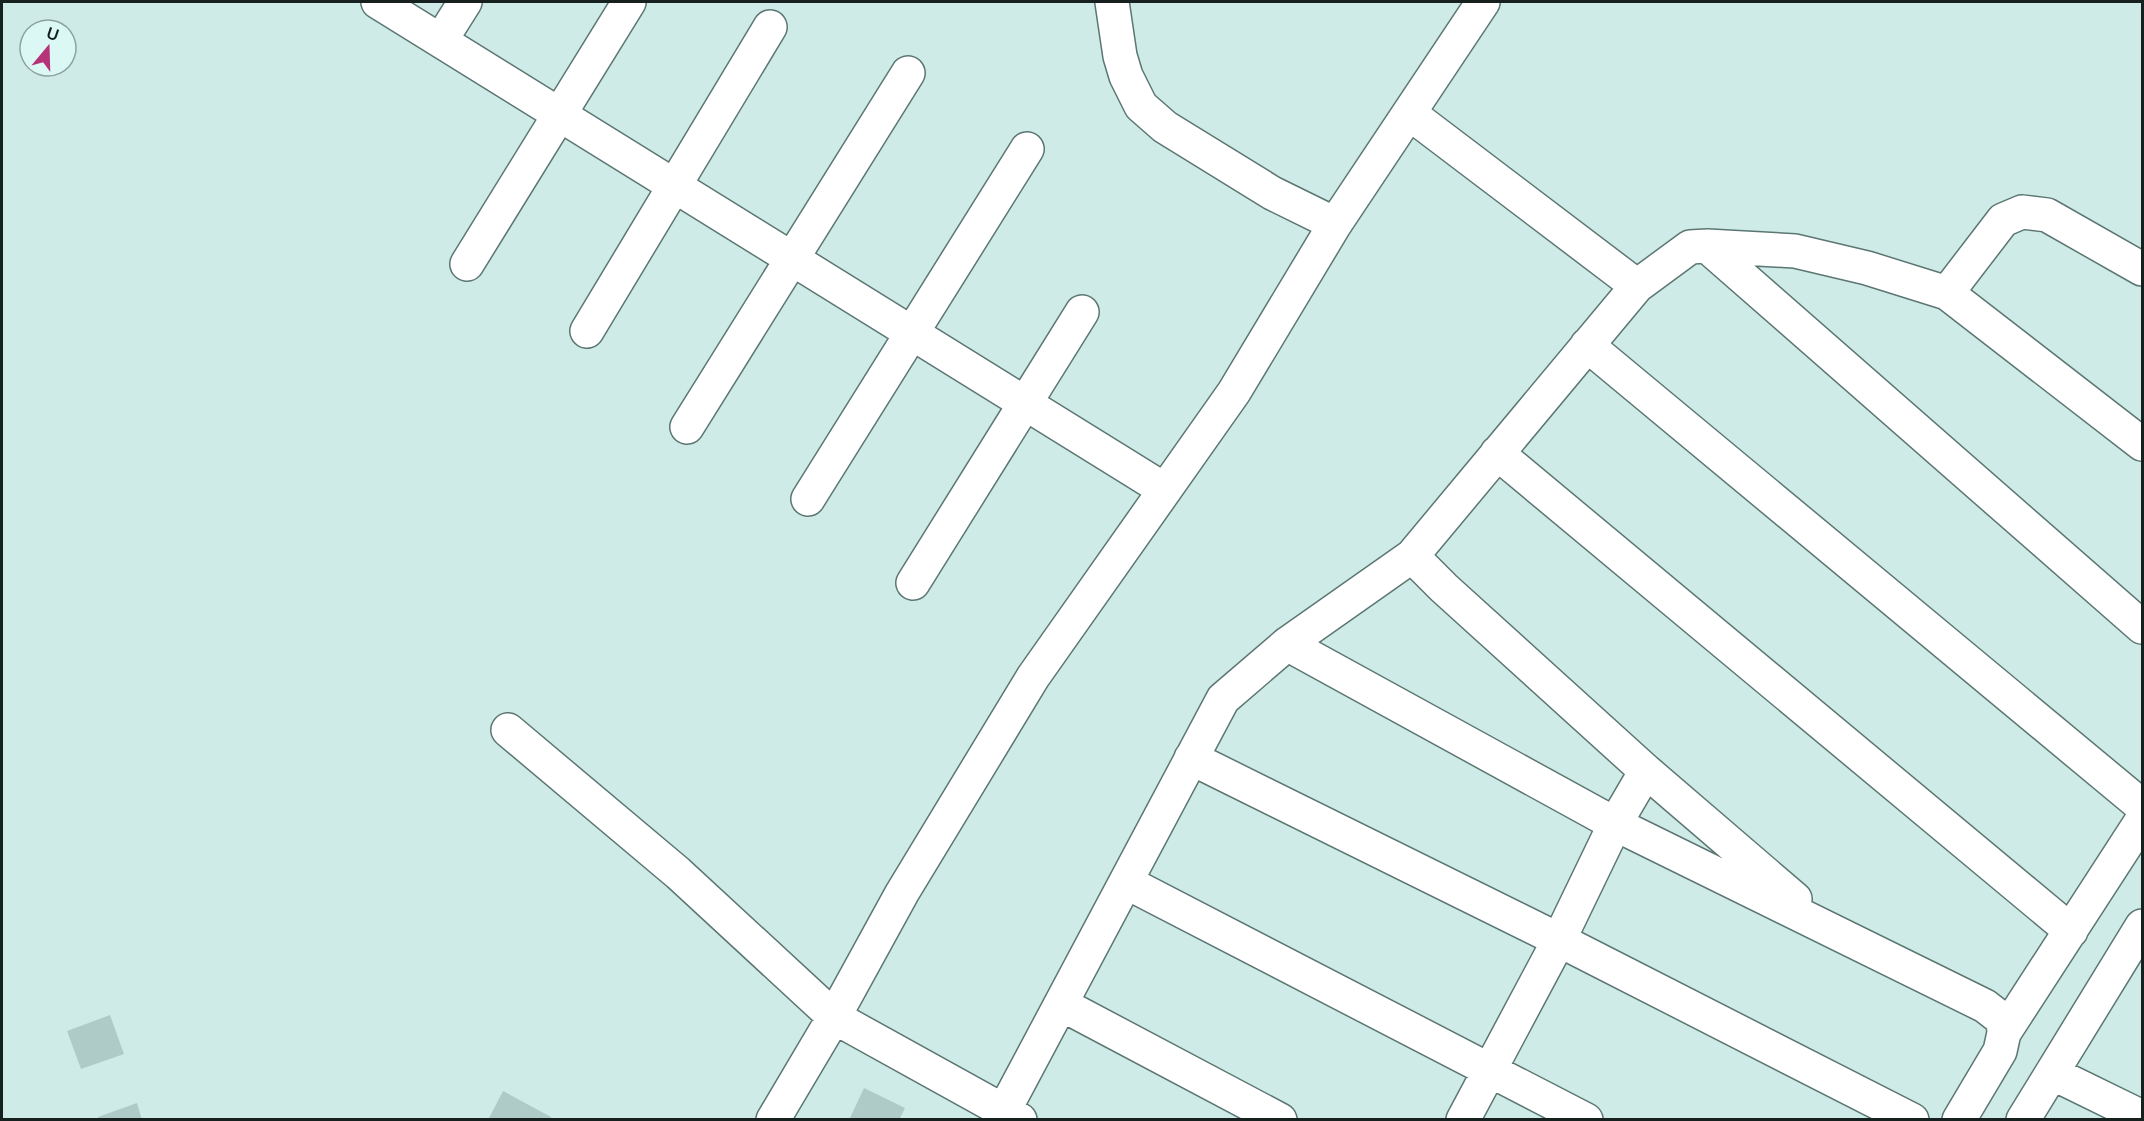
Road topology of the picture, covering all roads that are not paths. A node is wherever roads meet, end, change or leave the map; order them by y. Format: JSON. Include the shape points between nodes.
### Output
{"nodes":[{"id":1,"x":378,"y":2,"type":"edge"},
{"id":2,"x":465,"y":2,"type":"edge"},
{"id":3,"x":629,"y":2,"type":"edge"},
{"id":4,"x":1112,"y":2,"type":"edge"},
{"id":5,"x":1483,"y":2,"type":"edge"},
{"id":6,"x":770,"y":27,"type":"dead end"},
{"id":7,"x":441,"y":40,"type":"junction"},
{"id":8,"x":908,"y":73,"type":"dead end"},
{"id":9,"x":1408,"y":113,"type":"junction"},
{"id":10,"x":559,"y":114,"type":"junction"},
{"id":11,"x":1027,"y":149,"type":"dead end"},
{"id":12,"x":675,"y":186,"type":"junction"},
{"id":13,"x":1335,"y":224,"type":"junction"},
{"id":14,"x":1707,"y":246,"type":"junction"},
{"id":15,"x":792,"y":259,"type":"junction"},
{"id":16,"x":467,"y":264,"type":"dead end"},
{"id":17,"x":2142,"y":269,"type":"edge"},
{"id":18,"x":1637,"y":286,"type":"junction"},
{"id":19,"x":1947,"y":293,"type":"junction"},
{"id":20,"x":1082,"y":312,"type":"dead end"},
{"id":21,"x":587,"y":331,"type":"dead end"},
{"id":22,"x":912,"y":333,"type":"junction"},
{"id":23,"x":1587,"y":345,"type":"junction"},
{"id":24,"x":1025,"y":403,"type":"junction"},
{"id":25,"x":687,"y":428,"type":"dead end"},
{"id":26,"x":2142,"y":444,"type":"edge"},
{"id":27,"x":1497,"y":453,"type":"junction"},
{"id":28,"x":1165,"y":490,"type":"junction"},
{"id":29,"x":808,"y":499,"type":"dead end"},
{"id":30,"x":1412,"y":556,"type":"junction"},
{"id":31,"x":913,"y":583,"type":"dead end"},
{"id":32,"x":2142,"y":627,"type":"edge"},
{"id":33,"x":1287,"y":644,"type":"junction"},
{"id":34,"x":508,"y":730,"type":"dead end"},
{"id":35,"x":1191,"y":758,"type":"junction"},
{"id":36,"x":1646,"y":771,"type":"junction"},
{"id":37,"x":2142,"y":806,"type":"edge"},
{"id":38,"x":2142,"y":820,"type":"edge"},
{"id":39,"x":1615,"y":824,"type":"junction"},
{"id":40,"x":1126,"y":882,"type":"junction"},
{"id":41,"x":2142,"y":926,"type":"edge"},
{"id":42,"x":1832,"y":930,"type":"junction"},
{"id":43,"x":2071,"y":931,"type":"junction"},
{"id":44,"x":1559,"y":940,"type":"junction"},
{"id":45,"x":2134,"y":958,"type":"edge"},
{"id":46,"x":1061,"y":1004,"type":"junction"},
{"id":47,"x":834,"y":1017,"type":"junction"},
{"id":48,"x":2004,"y":1033,"type":"junction"},
{"id":49,"x":1490,"y":1070,"type":"junction"},
{"id":50,"x":2052,"y":1073,"type":"junction"},
{"id":51,"x":1007,"y":1116,"type":"edge"},
{"id":52,"x":2142,"y":1117,"type":"edge"},
{"id":53,"x":773,"y":1119,"type":"edge"},
{"id":54,"x":1280,"y":1119,"type":"edge"},
{"id":55,"x":1463,"y":1119,"type":"edge"},
{"id":56,"x":1586,"y":1119,"type":"edge"},
{"id":57,"x":1912,"y":1119,"type":"edge"},
{"id":58,"x":1959,"y":1119,"type":"edge"},
{"id":59,"x":2023,"y":1119,"type":"edge"}],
"edges":[{"from":1,"to":7,"type":"street"},
{"from":2,"to":7,"type":"street"},
{"from":3,"to":10,"type":"street"},
{"from":4,"to":13,"type":"street","via":[[1125,76],[1141,106],[1165,127],[1272,193]]},
{"from":5,"to":9,"type":"street"},
{"from":6,"to":12,"type":"street"},
{"from":7,"to":10,"type":"street"},
{"from":8,"to":15,"type":"street"},
{"from":9,"to":13,"type":"street"},
{"from":9,"to":18,"type":"street"},
{"from":10,"to":12,"type":"street"},
{"from":10,"to":16,"type":"street"},
{"from":11,"to":22,"type":"street"},
{"from":12,"to":15,"type":"street"},
{"from":12,"to":21,"type":"street"},
{"from":13,"to":28,"type":"street","via":[[1233,392]]},
{"from":14,"to":18,"type":"street","via":[[1690,247]]},
{"from":14,"to":19,"type":"street","via":[[1795,251]]},
{"from":14,"to":32,"type":"street"},
{"from":15,"to":22,"type":"street"},
{"from":15,"to":25,"type":"street"},
{"from":17,"to":19,"type":"street","via":[[2047,215],[2022,212],[2003,220]]},
{"from":18,"to":23,"type":"street"},
{"from":19,"to":26,"type":"street"},
{"from":20,"to":24,"type":"street"},
{"from":22,"to":24,"type":"street"},
{"from":22,"to":29,"type":"street"},
{"from":23,"to":27,"type":"street"},
{"from":23,"to":37,"type":"street"},
{"from":24,"to":28,"type":"street"},
{"from":24,"to":31,"type":"street"},
{"from":27,"to":30,"type":"street"},
{"from":27,"to":43,"type":"street"},
{"from":28,"to":47,"type":"street","via":[[1033,677],[902,893]]},
{"from":30,"to":33,"type":"street"},
{"from":30,"to":36,"type":"street"},
{"from":33,"to":35,"type":"street","via":[[1223,699]]},
{"from":33,"to":39,"type":"street"},
{"from":34,"to":47,"type":"street","via":[[678,873]]},
{"from":35,"to":40,"type":"street"},
{"from":35,"to":44,"type":"street"},
{"from":36,"to":39,"type":"street"},
{"from":36,"to":42,"type":"street"},
{"from":38,"to":43,"type":"street"},
{"from":39,"to":42,"type":"street"},
{"from":39,"to":44,"type":"street"},
{"from":40,"to":46,"type":"street"},
{"from":40,"to":49,"type":"street"},
{"from":41,"to":45,"type":"street"},
{"from":42,"to":48,"type":"street","via":[[1985,1006],[2003,1020]]},
{"from":43,"to":48,"type":"street"},
{"from":44,"to":49,"type":"street"},
{"from":44,"to":57,"type":"street"},
{"from":45,"to":50,"type":"street"},
{"from":46,"to":51,"type":"street"},
{"from":46,"to":54,"type":"street"},
{"from":47,"to":51,"type":"street"},
{"from":47,"to":53,"type":"street"},
{"from":48,"to":58,"type":"street","via":[[2000,1051]]},
{"from":49,"to":55,"type":"street"},
{"from":49,"to":56,"type":"street"},
{"from":50,"to":52,"type":"street"},
{"from":50,"to":59,"type":"street"}]}
